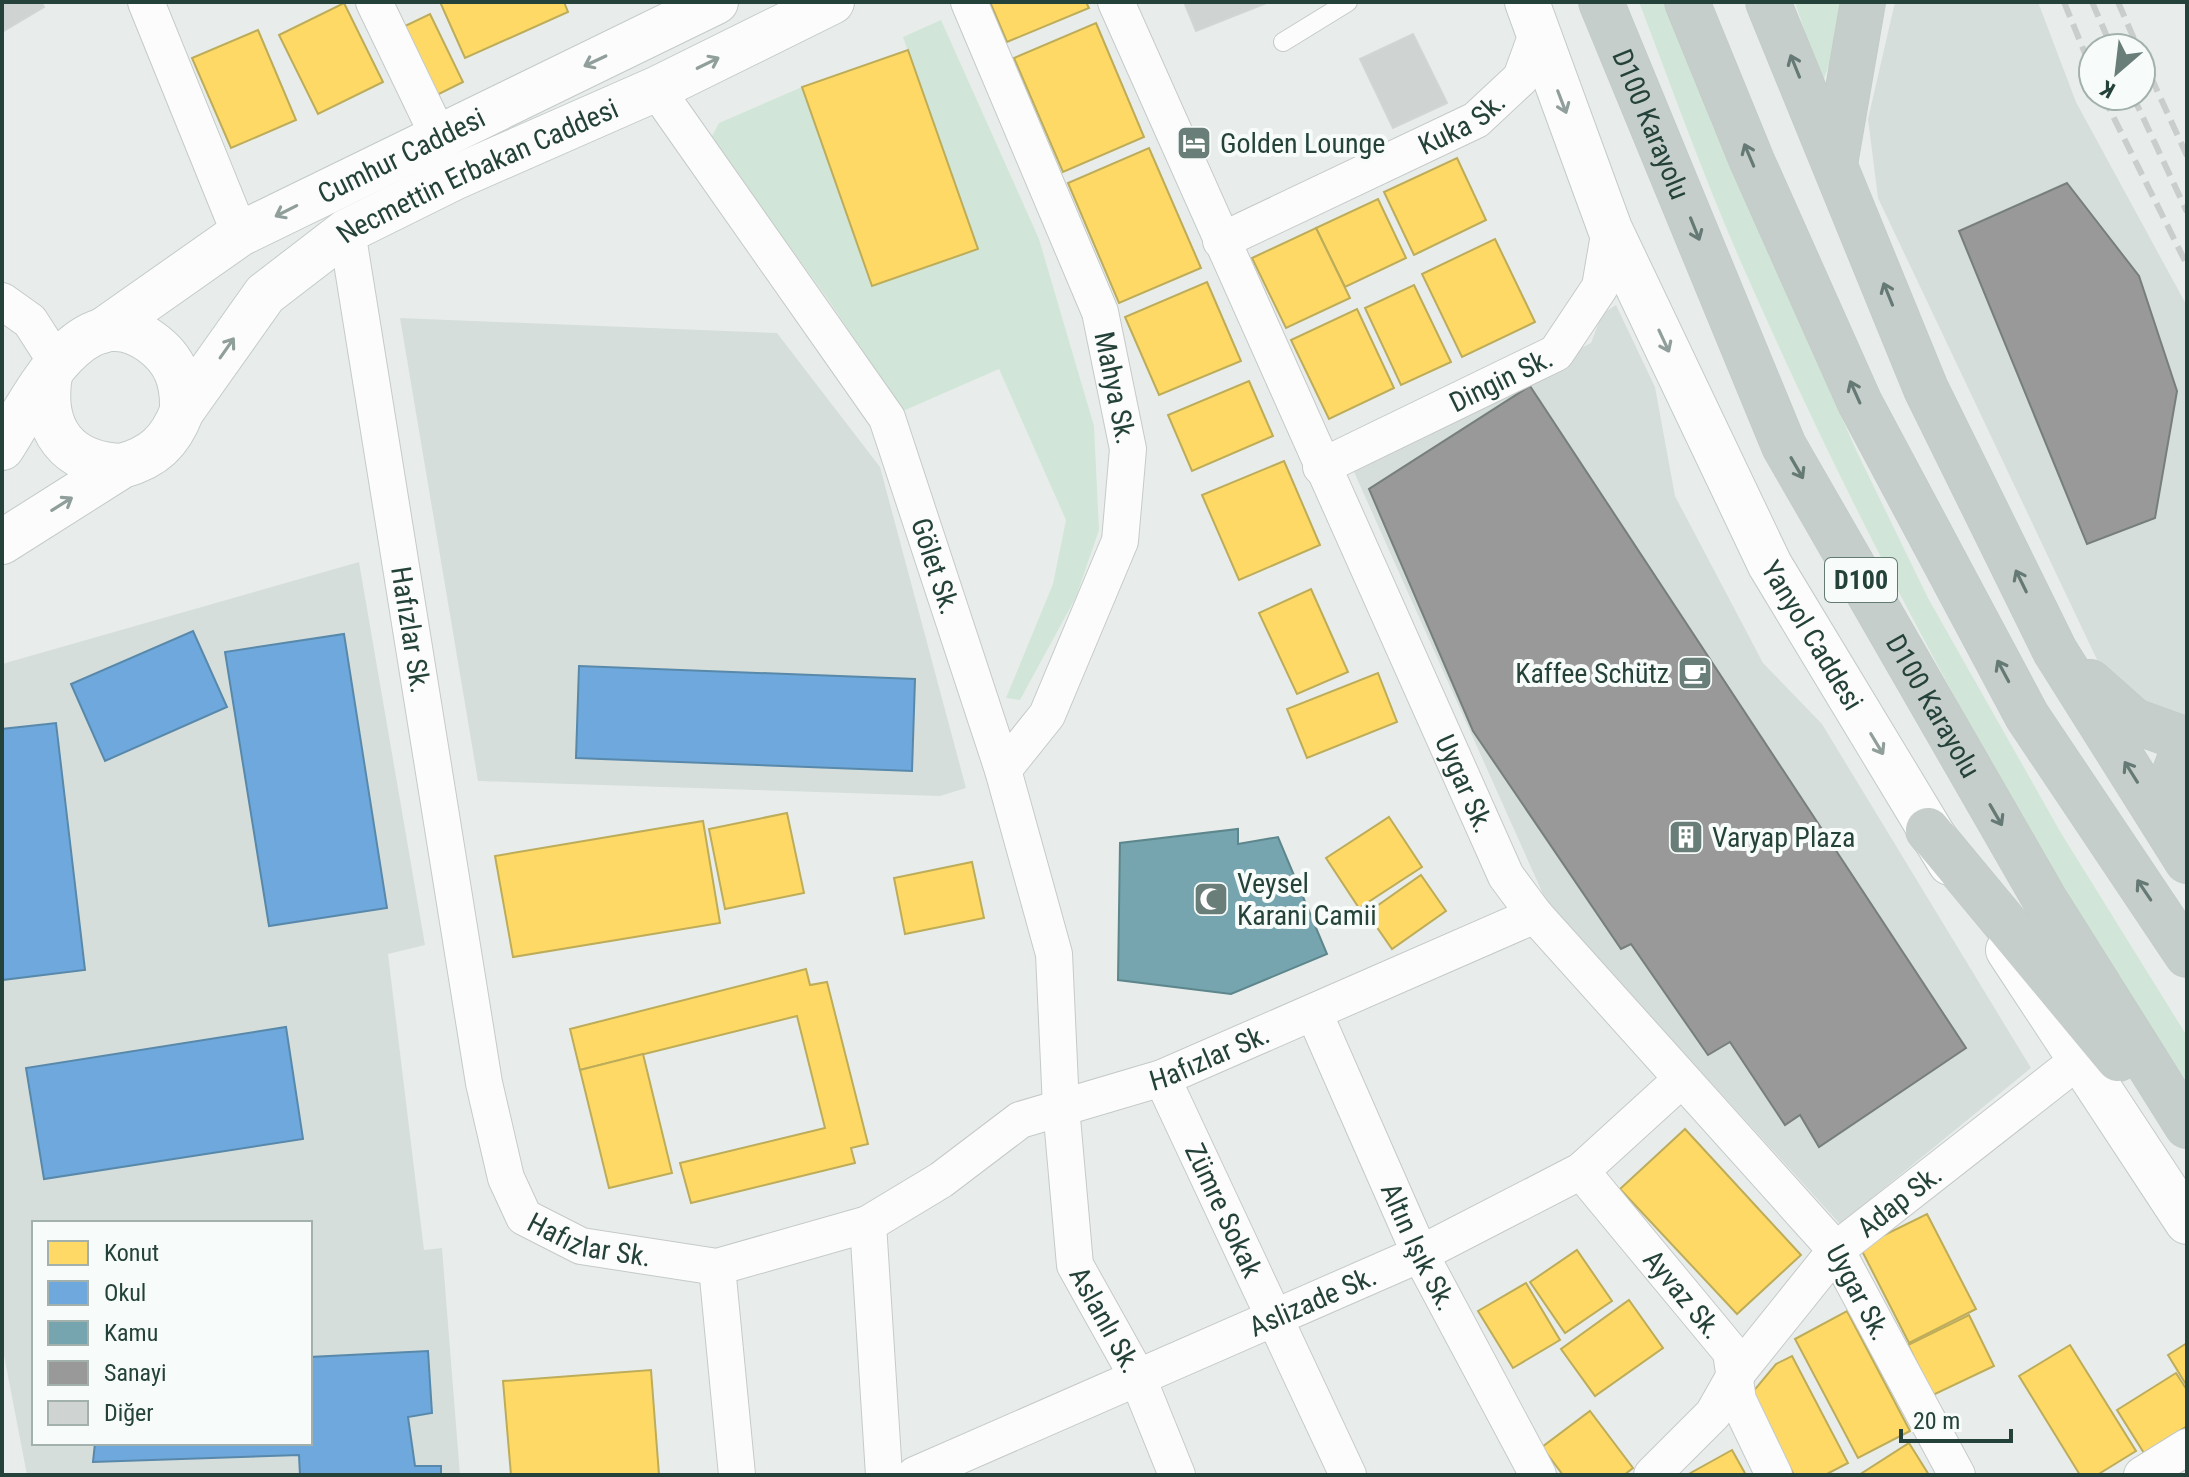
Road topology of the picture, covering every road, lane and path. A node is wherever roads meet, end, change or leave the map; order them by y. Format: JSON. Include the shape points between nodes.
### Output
{"nodes":[{"id":1,"x":146,"y":2,"type":"edge"},
{"id":2,"x":374,"y":2,"type":"edge"},
{"id":3,"x":716,"y":2,"type":"edge"},
{"id":4,"x":832,"y":2,"type":"edge"},
{"id":5,"x":969,"y":2,"type":"edge"},
{"id":6,"x":1116,"y":2,"type":"edge"},
{"id":7,"x":1348,"y":2,"type":"edge"},
{"id":8,"x":1601,"y":2,"type":"edge"},
{"id":9,"x":1687,"y":2,"type":"edge"},
{"id":10,"x":1768,"y":2,"type":"edge"},
{"id":11,"x":1860,"y":10,"type":"edge"},
{"id":12,"x":1532,"y":18,"type":"edge"},
{"id":13,"x":1283,"y":42,"type":"dead end"},
{"id":14,"x":656,"y":89,"type":"junction"},
{"id":15,"x":438,"y":135,"type":"junction"},
{"id":16,"x":1835,"y":164,"type":"junction"},
{"id":17,"x":1610,"y":229,"type":"junction"},
{"id":18,"x":347,"y":231,"type":"junction"},
{"id":19,"x":240,"y":234,"type":"junction"},
{"id":20,"x":1221,"y":241,"type":"junction"},
{"id":21,"x":16,"y":311,"type":"edge"},
{"id":22,"x":72,"y":352,"type":"junction"},
{"id":23,"x":182,"y":411,"type":"junction"},
{"id":24,"x":2,"y":448,"type":"edge"},
{"id":25,"x":122,"y":466,"type":"junction"},
{"id":26,"x":1321,"y":467,"type":"junction"},
{"id":27,"x":2,"y":542,"type":"edge"},
{"id":28,"x":2055,"y":651,"type":"junction"},
{"id":29,"x":2187,"y":740,"type":"edge"},
{"id":30,"x":1003,"y":770,"type":"junction"},
{"id":31,"x":1928,"y":830,"type":"junction"},
{"id":32,"x":2184,"y":856,"type":"edge"},
{"id":33,"x":1535,"y":915,"type":"junction"},
{"id":34,"x":2187,"y":955,"type":"edge"},
{"id":35,"x":1314,"y":1013,"type":"junction"},
{"id":36,"x":2080,"y":1059,"type":"junction"},
{"id":37,"x":1162,"y":1078,"type":"junction"},
{"id":38,"x":1682,"y":1079,"type":"junction"},
{"id":39,"x":1061,"y":1107,"type":"junction"},
{"id":40,"x":2187,"y":1126,"type":"edge"},
{"id":41,"x":2187,"y":1142,"type":"edge"},
{"id":42,"x":1581,"y":1171,"type":"junction"},
{"id":43,"x":2187,"y":1222,"type":"edge"},
{"id":44,"x":868,"y":1224,"type":"junction"},
{"id":45,"x":1836,"y":1250,"type":"junction"},
{"id":46,"x":1420,"y":1254,"type":"junction"},
{"id":47,"x":717,"y":1267,"type":"junction"},
{"id":48,"x":1273,"y":1317,"type":"junction"},
{"id":49,"x":1137,"y":1376,"type":"junction"},
{"id":50,"x":1734,"y":1377,"type":"junction"},
{"id":51,"x":2187,"y":1447,"type":"edge"},
{"id":52,"x":961,"y":1467,"type":"edge"},
{"id":53,"x":737,"y":1475,"type":"edge"},
{"id":54,"x":884,"y":1475,"type":"edge"},
{"id":55,"x":915,"y":1475,"type":"edge"},
{"id":56,"x":1177,"y":1475,"type":"edge"},
{"id":57,"x":1348,"y":1475,"type":"edge"},
{"id":58,"x":1538,"y":1475,"type":"edge"},
{"id":59,"x":1652,"y":1475,"type":"edge"},
{"id":60,"x":1774,"y":1475,"type":"edge"},
{"id":61,"x":1957,"y":1475,"type":"edge"},
{"id":62,"x":2142,"y":1475,"type":"edge"}],
"edges":[{"from":1,"to":19,"type":"street"},
{"from":2,"to":15,"type":"street"},
{"from":3,"to":15,"type":"main road","name":"Cumhur Caddesi","one_way":true},
{"from":14,"to":4,"type":"main road","name":"Necmettin Erbakan Caddesi","one_way":true},
{"from":5,"to":30,"type":"street","name":"Mahya Sk.","via":[[1100,312],[1128,449],[1120,541],[1047,715]]},
{"from":6,"to":20,"type":"street","name":"Uygar Sk."},
{"from":7,"to":13,"type":"lane"},
{"from":8,"to":40,"type":"highway","name":"D100 Karayolu","number":"D100","one_way":true,"via":[[1784,446],[2045,900]]},
{"from":34,"to":9,"type":"highway","number":"D100","one_way":true,"via":[[2027,716],[1860,403]]},
{"from":16,"to":10,"type":"highway","one_way":true},
{"from":11,"to":16,"type":"highway"},
{"from":12,"to":17,"type":"main road","name":"Yanyol Caddesi","one_way":true},
{"from":12,"to":20,"type":"street","name":"Kuka Sk.","via":[[1521,78],[1476,120]]},
{"from":14,"to":18,"type":"main road","name":"Necmettin Erbakan Caddesi"},
{"from":14,"to":30,"type":"street","name":"Gölet Sk.","via":[[887,418]]},
{"from":15,"to":19,"type":"main road","name":"Cumhur Caddesi","one_way":true},
{"from":28,"to":16,"type":"highway","one_way":true,"via":[[1926,389]]},
{"from":17,"to":26,"type":"street","name":"Dingin Sk.","via":[[1600,287],[1556,353]]},
{"from":17,"to":31,"type":"main road","name":"Yanyol Caddesi","one_way":true,"via":[[1770,565]]},
{"from":23,"to":18,"type":"main road","name":"Necmettin Erbakan Caddesi","one_way":true,"via":[[265,294]]},
{"from":18,"to":47,"type":"street","name":"Hafızlar Sk.","via":[[484,1083],[506,1178],[524,1217],[581,1246]]},
{"from":19,"to":22,"type":"main road","name":"Cumhur Caddesi"},
{"from":20,"to":26,"type":"street","name":"Uygar Sk."},
{"from":21,"to":22,"type":"street"},
{"from":22,"to":23,"type":"main road","via":[[123,331],[145,337],[176,369]]},
{"from":22,"to":24,"type":"main road"},
{"from":22,"to":25,"type":"main road","via":[[46,398],[50,421],[61,440],[89,460]]},
{"from":23,"to":25,"type":"main road","name":"Necmettin Erbakan Caddesi","via":[[161,448]]},
{"from":27,"to":25,"type":"main road","name":"Necmettin Erbakan Caddesi","one_way":true},
{"from":26,"to":33,"type":"street","name":"Uygar Sk.","via":[[1506,876]]},
{"from":28,"to":29,"type":"highway","via":[[2134,721]]},
{"from":32,"to":28,"type":"highway","one_way":true},
{"from":29,"to":32,"type":"highway","via":[[2171,782]]},
{"from":30,"to":39,"type":"street","name":"Gölet Sk.","via":[[1054,954]]},
{"from":31,"to":36,"type":"main road","name":"Yanyol Caddesi"},
{"from":31,"to":41,"type":"highway"},
{"from":33,"to":35,"type":"street","name":"Hafızlar Sk."},
{"from":33,"to":38,"type":"street","name":"Uygar Sk."},
{"from":35,"to":37,"type":"street","name":"Hafızlar Sk."},
{"from":35,"to":46,"type":"street","name":"Altın Işık Sk."},
{"from":36,"to":43,"type":"main road","name":"Yanyol Caddesi"},
{"from":36,"to":45,"type":"street","name":"Adap Sk."},
{"from":37,"to":39,"type":"street","name":"Hafızlar Sk."},
{"from":37,"to":48,"type":"street","name":"Zümre Sokak"},
{"from":38,"to":42,"type":"street","name":"Aslizade Sk."},
{"from":38,"to":45,"type":"street","name":"Uygar Sk."},
{"from":39,"to":44,"type":"street","name":"Hafızlar Sk.","via":[[1020,1120],[941,1180]]},
{"from":39,"to":49,"type":"street","name":"Aslanlı Sk.","via":[[1075,1265]]},
{"from":42,"to":46,"type":"street","name":"Aslizade Sk."},
{"from":42,"to":50,"type":"street","name":"Ayvaz Sk.","via":[[1731,1352]]},
{"from":44,"to":47,"type":"street","name":"Hafızlar Sk."},
{"from":44,"to":54,"type":"street"},
{"from":45,"to":50,"type":"street","name":"Adap Sk."},
{"from":45,"to":61,"type":"street","name":"Uygar Sk."},
{"from":46,"to":48,"type":"street","name":"Aslizade Sk."},
{"from":46,"to":58,"type":"street","name":"Altın Işık Sk."},
{"from":47,"to":53,"type":"street"},
{"from":48,"to":49,"type":"street","name":"Aslizade Sk."},
{"from":48,"to":57,"type":"street","name":"Zümre Sokak"},
{"from":49,"to":52,"type":"street","name":"Aslizade Sk."},
{"from":49,"to":56,"type":"street","name":"Aslanlı Sk."},
{"from":50,"to":59,"type":"street","name":"Adap Sk.","via":[[1713,1414]]},
{"from":50,"to":60,"type":"street","name":"Ayvaz Sk.","via":[[1738,1400]]},
{"from":51,"to":62,"type":"street"},
{"from":52,"to":55,"type":"street","name":"Aslizade Sk."}]}
